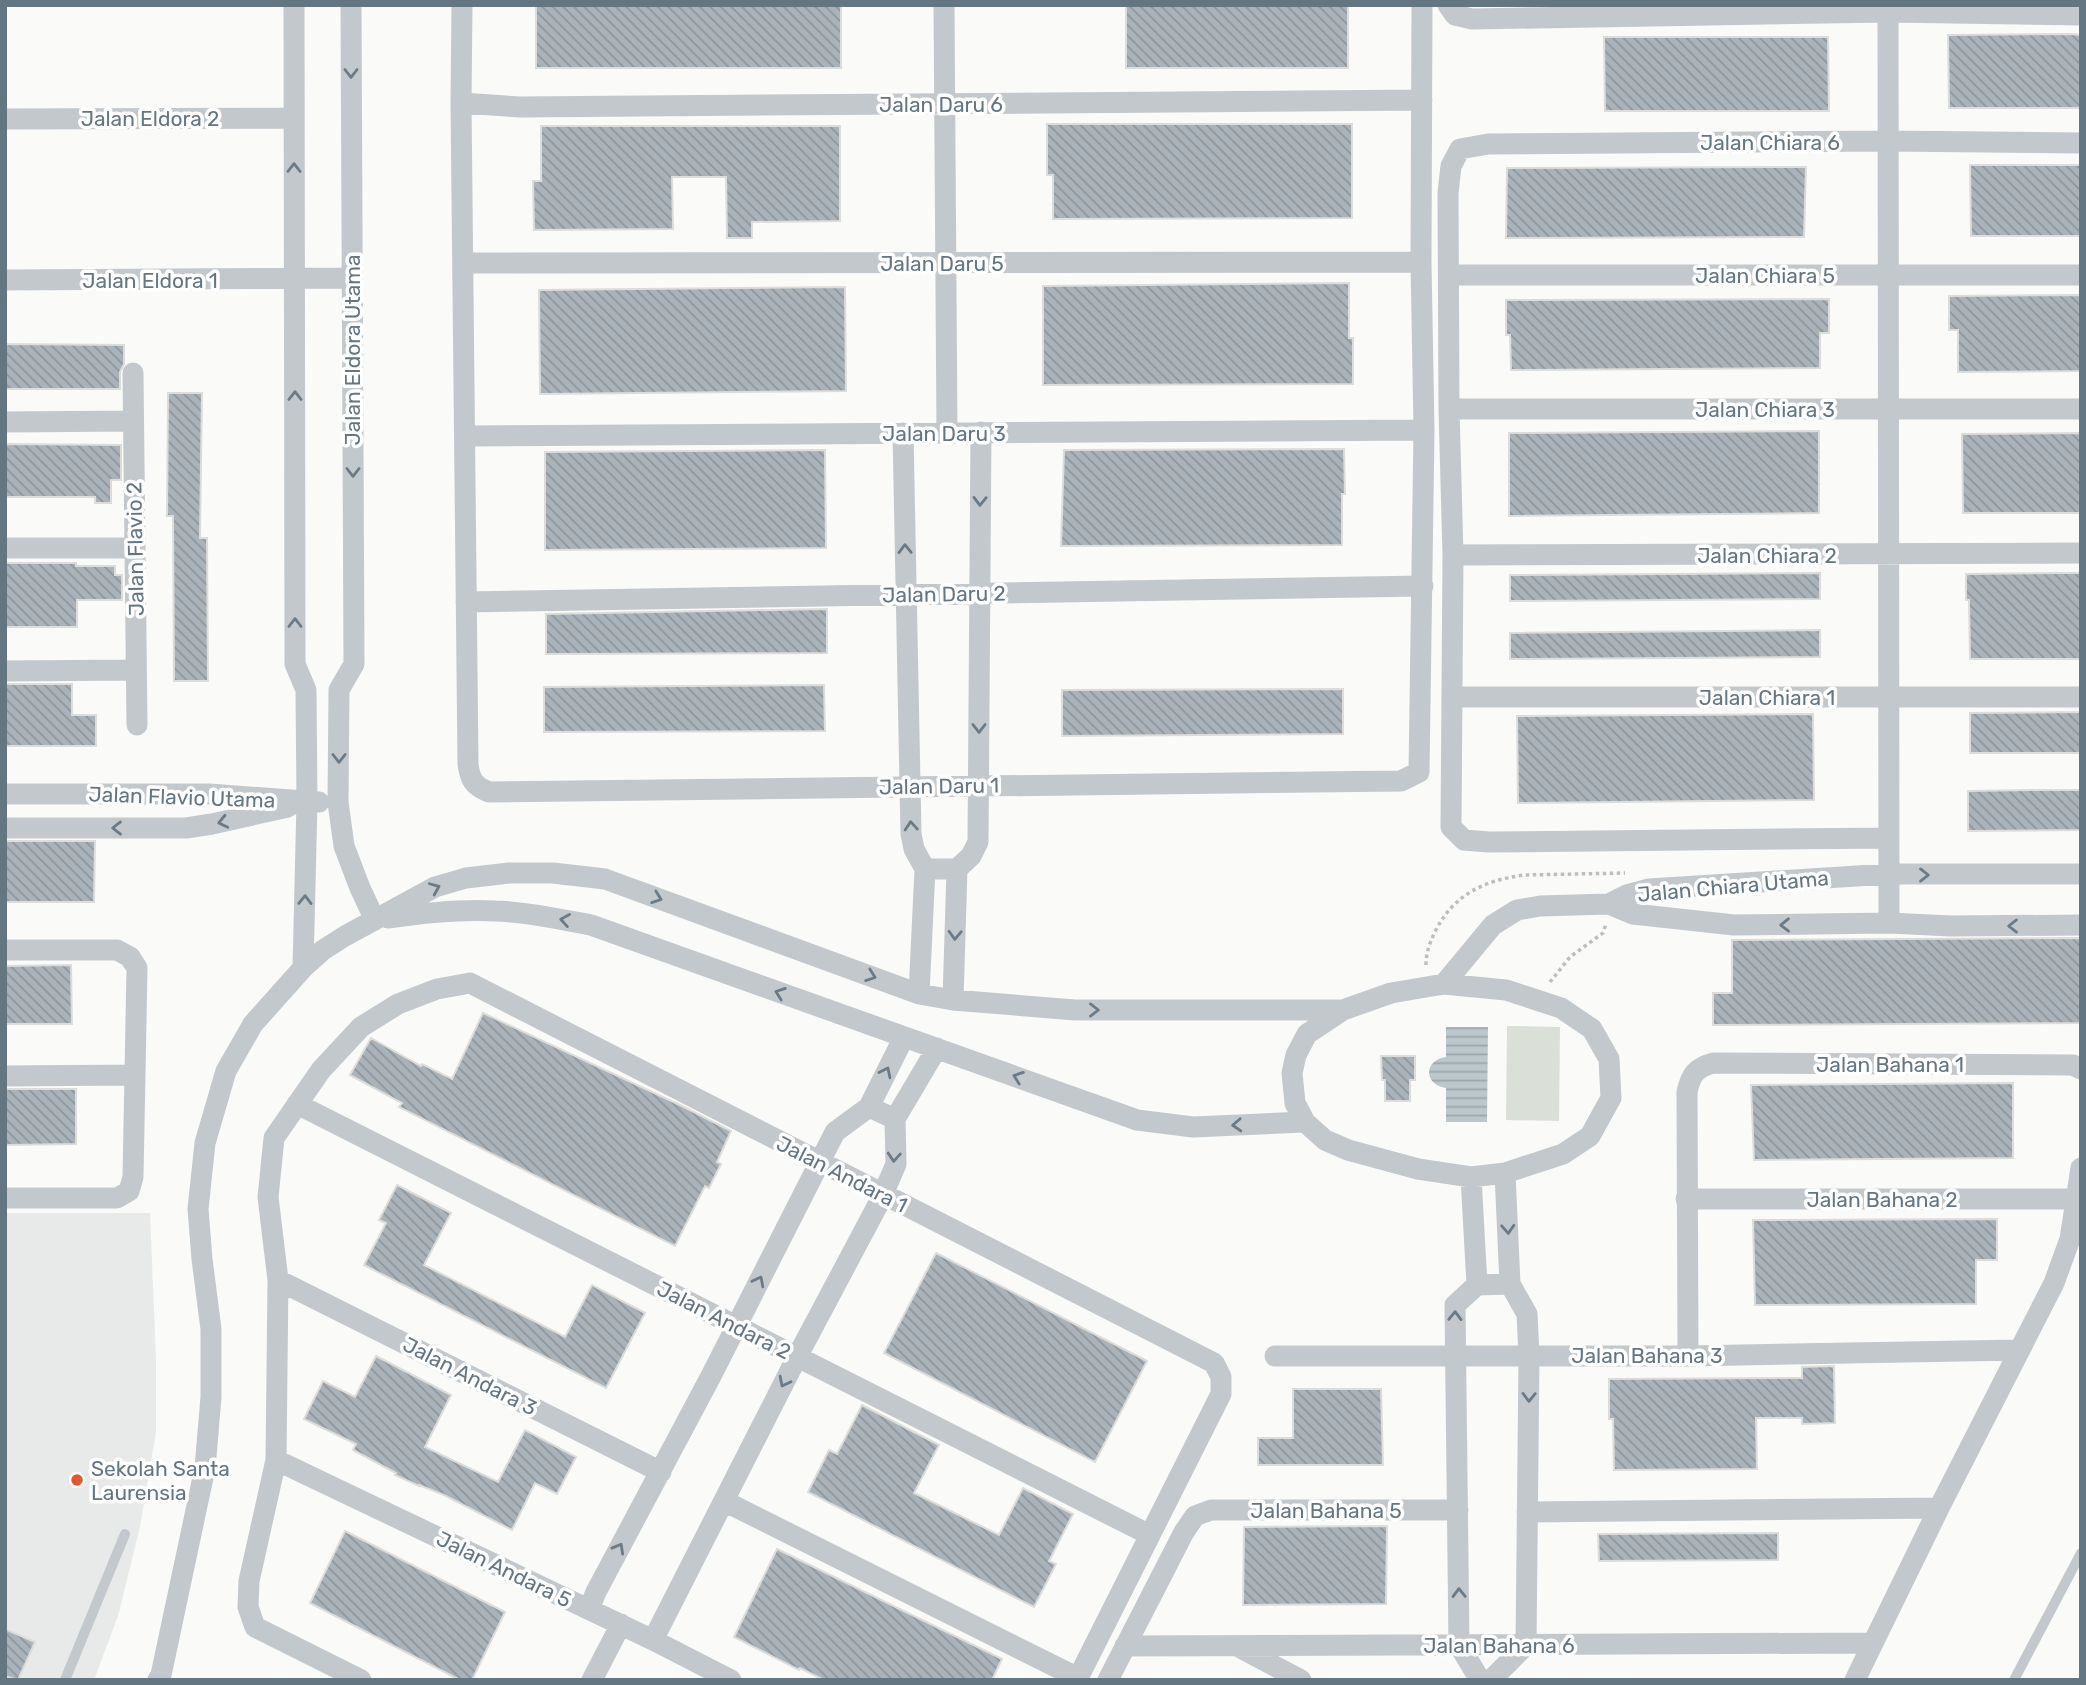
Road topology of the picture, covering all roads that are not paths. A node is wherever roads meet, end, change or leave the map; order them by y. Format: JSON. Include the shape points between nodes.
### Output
{"nodes":[{"id":1,"x":294,"y":5,"type":"edge"},
{"id":2,"x":351,"y":5,"type":"edge"},
{"id":3,"x":462,"y":5,"type":"edge"},
{"id":4,"x":944,"y":5,"type":"edge"},
{"id":5,"x":1422,"y":5,"type":"edge"},
{"id":6,"x":1888,"y":9,"type":"edge"},
{"id":7,"x":1451,"y":10,"type":"edge"},
{"id":8,"x":2081,"y":15,"type":"edge"},
{"id":9,"x":1422,"y":100,"type":"junction"},
{"id":10,"x":461,"y":103,"type":"junction"},
{"id":11,"x":945,"y":104,"type":"junction"},
{"id":12,"x":294,"y":118,"type":"junction"},
{"id":13,"x":5,"y":119,"type":"edge"},
{"id":14,"x":1888,"y":141,"type":"junction"},
{"id":15,"x":2081,"y":143,"type":"edge"},
{"id":16,"x":463,"y":262,"type":"junction"},
{"id":17,"x":1420,"y":262,"type":"junction"},
{"id":18,"x":946,"y":263,"type":"junction"},
{"id":19,"x":1449,"y":275,"type":"junction"},
{"id":20,"x":1888,"y":275,"type":"junction"},
{"id":21,"x":2081,"y":275,"type":"edge"},
{"id":22,"x":352,"y":278,"type":"junction"},
{"id":23,"x":294,"y":279,"type":"junction"},
{"id":24,"x":5,"y":280,"type":"edge"},
{"id":25,"x":133,"y":373,"type":"dead end"},
{"id":26,"x":1449,"y":409,"type":"junction"},
{"id":27,"x":1888,"y":409,"type":"junction"},
{"id":28,"x":2081,"y":409,"type":"edge"},
{"id":29,"x":134,"y":421,"type":"junction"},
{"id":30,"x":5,"y":422,"type":"edge"},
{"id":31,"x":1424,"y":430,"type":"junction"},
{"id":32,"x":981,"y":432,"type":"junction"},
{"id":33,"x":903,"y":433,"type":"junction"},
{"id":34,"x":947,"y":433,"type":"junction"},
{"id":35,"x":465,"y":436,"type":"junction"},
{"id":36,"x":5,"y":548,"type":"edge"},
{"id":37,"x":135,"y":548,"type":"junction"},
{"id":38,"x":2081,"y":553,"type":"edge"},
{"id":39,"x":1888,"y":554,"type":"junction"},
{"id":40,"x":1453,"y":555,"type":"junction"},
{"id":41,"x":1423,"y":586,"type":"junction"},
{"id":42,"x":979,"y":593,"type":"junction"},
{"id":43,"x":906,"y":594,"type":"junction"},
{"id":44,"x":466,"y":602,"type":"junction"},
{"id":45,"x":136,"y":670,"type":"junction"},
{"id":46,"x":5,"y":671,"type":"edge"},
{"id":47,"x":306,"y":690,"type":"junction"},
{"id":48,"x":339,"y":690,"type":"junction"},
{"id":49,"x":1453,"y":697,"type":"junction"},
{"id":50,"x":2081,"y":697,"type":"edge"},
{"id":51,"x":1888,"y":698,"type":"junction"},
{"id":52,"x":137,"y":725,"type":"dead end"},
{"id":53,"x":978,"y":786,"type":"junction"},
{"id":54,"x":909,"y":787,"type":"junction"},
{"id":55,"x":5,"y":794,"type":"edge"},
{"id":56,"x":307,"y":802,"type":"junction"},
{"id":57,"x":338,"y":802,"type":"junction"},
{"id":58,"x":5,"y":828,"type":"edge"},
{"id":59,"x":1888,"y":838,"type":"junction"},
{"id":60,"x":925,"y":869,"type":"junction"},
{"id":61,"x":957,"y":869,"type":"junction"},
{"id":62,"x":1888,"y":874,"type":"junction"},
{"id":63,"x":2081,"y":874,"type":"edge"},
{"id":64,"x":1705,"y":887,"type":"junction"},
{"id":65,"x":1609,"y":904,"type":"junction"},
{"id":66,"x":375,"y":920,"type":"junction"},
{"id":67,"x":1700,"y":922,"type":"junction"},
{"id":68,"x":1889,"y":923,"type":"junction"},
{"id":69,"x":2081,"y":925,"type":"edge"},
{"id":70,"x":5,"y":950,"type":"edge"},
{"id":71,"x":303,"y":968,"type":"junction"},
{"id":72,"x":1444,"y":985,"type":"junction"},
{"id":73,"x":919,"y":994,"type":"junction"},
{"id":74,"x":953,"y":1000,"type":"junction"},
{"id":75,"x":1343,"y":1010,"type":"junction"},
{"id":76,"x":904,"y":1037,"type":"junction"},
{"id":77,"x":937,"y":1048,"type":"junction"},
{"id":78,"x":2081,"y":1069,"type":"edge"},
{"id":79,"x":135,"y":1075,"type":"junction"},
{"id":80,"x":5,"y":1076,"type":"edge"},
{"id":81,"x":297,"y":1104,"type":"junction"},
{"id":82,"x":869,"y":1107,"type":"junction"},
{"id":83,"x":894,"y":1119,"type":"junction"},
{"id":84,"x":1306,"y":1122,"type":"junction"},
{"id":85,"x":819,"y":1162,"type":"junction"},
{"id":86,"x":2081,"y":1168,"type":"edge"},
{"id":87,"x":1505,"y":1173,"type":"junction"},
{"id":88,"x":1471,"y":1177,"type":"junction"},
{"id":89,"x":883,"y":1194,"type":"junction"},
{"id":90,"x":5,"y":1198,"type":"edge"},
{"id":91,"x":1686,"y":1199,"type":"junction"},
{"id":92,"x":2077,"y":1199,"type":"junction"},
{"id":93,"x":278,"y":1280,"type":"junction"},
{"id":94,"x":1477,"y":1284,"type":"junction"},
{"id":95,"x":1510,"y":1284,"type":"junction"},
{"id":96,"x":736,"y":1326,"type":"junction"},
{"id":97,"x":2020,"y":1350,"type":"junction"},
{"id":98,"x":1275,"y":1356,"type":"dead end"},
{"id":99,"x":1455,"y":1356,"type":"junction"},
{"id":100,"x":1530,"y":1356,"type":"junction"},
{"id":101,"x":1688,"y":1356,"type":"junction"},
{"id":102,"x":797,"y":1357,"type":"junction"},
{"id":103,"x":276,"y":1460,"type":"junction"},
{"id":104,"x":661,"y":1472,"type":"junction"},
{"id":105,"x":724,"y":1501,"type":"junction"},
{"id":106,"x":1939,"y":1508,"type":"junction"},
{"id":107,"x":1458,"y":1510,"type":"junction"},
{"id":108,"x":1527,"y":1512,"type":"junction"},
{"id":109,"x":125,"y":1534,"type":"dead end"},
{"id":110,"x":1150,"y":1535,"type":"junction"},
{"id":111,"x":2081,"y":1553,"type":"edge"},
{"id":112,"x":589,"y":1609,"type":"junction"},
{"id":113,"x":621,"y":1624,"type":"junction"},
{"id":114,"x":653,"y":1640,"type":"junction"},
{"id":115,"x":1873,"y":1643,"type":"junction"},
{"id":116,"x":1235,"y":1645,"type":"junction"},
{"id":117,"x":1459,"y":1645,"type":"junction"},
{"id":118,"x":1526,"y":1645,"type":"junction"},
{"id":119,"x":1125,"y":1646,"type":"junction"},
{"id":120,"x":160,"y":1678,"type":"edge"},
{"id":121,"x":1077,"y":1679,"type":"edge"},
{"id":122,"x":65,"y":1680,"type":"edge"},
{"id":123,"x":360,"y":1680,"type":"edge"},
{"id":124,"x":593,"y":1680,"type":"edge"},
{"id":125,"x":731,"y":1680,"type":"edge"},
{"id":126,"x":1108,"y":1680,"type":"edge"},
{"id":127,"x":1301,"y":1680,"type":"edge"},
{"id":128,"x":1480,"y":1680,"type":"edge"},
{"id":129,"x":1491,"y":1680,"type":"edge"},
{"id":130,"x":1855,"y":1680,"type":"edge"},
{"id":131,"x":2014,"y":1680,"type":"edge"}],
"edges":[{"from":1,"to":12,"type":"street"},
{"from":2,"to":22,"type":"street","name":"Jalan Eldora Utama","one_way":true},
{"from":3,"to":10,"type":"street"},
{"from":4,"to":11,"type":"street"},
{"from":5,"to":9,"type":"street"},
{"from":6,"to":7,"type":"street","via":[[1472,19]]},
{"from":6,"to":8,"type":"street"},
{"from":6,"to":14,"type":"street"},
{"from":9,"to":11,"type":"street","name":"Jalan Daru 6"},
{"from":9,"to":17,"type":"street"},
{"from":10,"to":11,"type":"street","name":"Jalan Daru 6","via":[[520,107]]},
{"from":10,"to":16,"type":"street"},
{"from":11,"to":18,"type":"street"},
{"from":12,"to":13,"type":"street","name":"Jalan Eldora 2"},
{"from":23,"to":12,"type":"street","one_way":true},
{"from":14,"to":15,"type":"street","name":"Jalan Chiara 6"},
{"from":14,"to":19,"type":"street","name":"Jalan Chiara 6","via":[[1488,144],[1460,149],[1451,166],[1448,193]]},
{"from":14,"to":20,"type":"street"},
{"from":16,"to":18,"type":"street","name":"Jalan Daru 5"},
{"from":16,"to":35,"type":"street"},
{"from":17,"to":18,"type":"street","name":"Jalan Daru 5"},
{"from":17,"to":31,"type":"street"},
{"from":18,"to":34,"type":"street"},
{"from":19,"to":20,"type":"street","name":"Jalan Chiara 5"},
{"from":19,"to":26,"type":"street"},
{"from":20,"to":21,"type":"street","name":"Jalan Chiara 5"},
{"from":20,"to":27,"type":"street"},
{"from":22,"to":23,"type":"street","name":"Jalan Eldora 1"},
{"from":22,"to":48,"type":"street","name":"Jalan Eldora Utama","one_way":true,"via":[[354,664]]},
{"from":23,"to":24,"type":"street","name":"Jalan Eldora 1"},
{"from":47,"to":23,"type":"street","one_way":true,"via":[[295,664]]},
{"from":25,"to":29,"type":"street","name":"Jalan Flavio 2"},
{"from":26,"to":27,"type":"street","name":"Jalan Chiara 3"},
{"from":26,"to":40,"type":"street"},
{"from":27,"to":28,"type":"street","name":"Jalan Chiara 3"},
{"from":27,"to":39,"type":"street"},
{"from":29,"to":30,"type":"street"},
{"from":29,"to":37,"type":"street","name":"Jalan Flavio 2"},
{"from":31,"to":32,"type":"street","name":"Jalan Daru 3"},
{"from":31,"to":41,"type":"street"},
{"from":32,"to":34,"type":"street","name":"Jalan Daru 3"},
{"from":32,"to":42,"type":"street","one_way":true},
{"from":33,"to":34,"type":"street","name":"Jalan Daru 3"},
{"from":33,"to":35,"type":"street","name":"Jalan Daru 3"},
{"from":43,"to":33,"type":"street","one_way":true},
{"from":35,"to":44,"type":"street"},
{"from":36,"to":37,"type":"street"},
{"from":37,"to":45,"type":"street","name":"Jalan Flavio 2"},
{"from":38,"to":39,"type":"street","name":"Jalan Chiara 2"},
{"from":39,"to":40,"type":"street","name":"Jalan Chiara 2"},
{"from":39,"to":51,"type":"street"},
{"from":40,"to":49,"type":"street"},
{"from":41,"to":42,"type":"street","name":"Jalan Daru 2"},
{"from":41,"to":53,"type":"street","name":"Jalan Daru 1","via":[[1419,772],[1401,781]]},
{"from":42,"to":43,"type":"street","name":"Jalan Daru 2"},
{"from":42,"to":53,"type":"street","one_way":true},
{"from":43,"to":44,"type":"street","name":"Jalan Daru 2"},
{"from":43,"to":54,"type":"street"},
{"from":44,"to":54,"type":"street","name":"Jalan Daru 1","via":[[468,764],[477,787],[489,792]]},
{"from":45,"to":46,"type":"street"},
{"from":45,"to":52,"type":"street","name":"Jalan Flavio 2"},
{"from":47,"to":48,"type":"street"},
{"from":47,"to":56,"type":"street"},
{"from":48,"to":57,"type":"street","one_way":true},
{"from":49,"to":51,"type":"street","name":"Jalan Chiara 1"},
{"from":49,"to":59,"type":"street","name":"Jalan Chiara Utama","via":[[1451,827],[1465,840]]},
{"from":50,"to":51,"type":"street","name":"Jalan Chiara 1"},
{"from":51,"to":59,"type":"street"},
{"from":53,"to":54,"type":"street","name":"Jalan Daru 1"},
{"from":53,"to":61,"type":"street","via":[[978,842]]},
{"from":60,"to":54,"type":"street","one_way":true,"via":[[911,834]]},
{"from":55,"to":56,"type":"street","name":"Jalan Flavio Utama","via":[[209,794]]},
{"from":56,"to":57,"type":"street"},
{"from":56,"to":58,"type":"street","name":"Jalan Flavio Utama","one_way":true,"via":[[186,828]]},
{"from":71,"to":56,"type":"street","one_way":true},
{"from":57,"to":66,"type":"street","via":[[344,846]]},
{"from":59,"to":62,"type":"street"},
{"from":60,"to":61,"type":"street"},
{"from":60,"to":73,"type":"street"},
{"from":61,"to":74,"type":"street","one_way":true},
{"from":62,"to":63,"type":"street","name":"Jalan Chiara Utama","one_way":true},
{"from":62,"to":64,"type":"street","name":"Jalan Chiara Utama"},
{"from":62,"to":68,"type":"street"},
{"from":64,"to":65,"type":"street","name":"Jalan Chiara Utama","via":[[1649,889]]},
{"from":64,"to":67,"type":"street","via":[[1695,898]]},
{"from":65,"to":67,"type":"street","name":"Jalan Chiara Utama","via":[[1633,914]]},
{"from":65,"to":72,"type":"street","via":[[1517,910],[1493,925]]},
{"from":66,"to":71,"type":"street","via":[[323,950]]},
{"from":66,"to":73,"type":"street","one_way":true,"via":[[436,887],[466,878],[553,873],[605,879]]},
{"from":76,"to":66,"type":"street","one_way":true,"via":[[591,925],[495,911]]},
{"from":68,"to":67,"type":"street","name":"Jalan Chiara Utama","one_way":true},
{"from":69,"to":68,"type":"street","name":"Jalan Chiara Utama","one_way":true},
{"from":70,"to":79,"type":"street","via":[[117,950],[130,957],[137,968]]},
{"from":71,"to":120,"type":"street","via":[[253,1024],[226,1071],[205,1143],[198,1209],[211,1329],[211,1398],[205,1468]]},
{"from":72,"to":75,"type":"street","via":[[1391,993]]},
{"from":72,"to":87,"type":"street","via":[[1506,990],[1561,1008],[1592,1029],[1609,1059],[1611,1098],[1590,1136],[1563,1154]]},
{"from":73,"to":74,"type":"street"},
{"from":74,"to":75,"type":"street","one_way":true,"via":[[1075,1010]]},
{"from":75,"to":84,"type":"street","via":[[1307,1034],[1296,1055],[1292,1073],[1296,1103]]},
{"from":76,"to":77,"type":"street"},
{"from":82,"to":76,"type":"street","one_way":true},
{"from":77,"to":83,"type":"street"},
{"from":84,"to":77,"type":"street","one_way":true,"via":[[1194,1127],[1137,1120]]},
{"from":78,"to":91,"type":"street","name":"Jalan Bahana 1","via":[[2073,1065],[1713,1063],[1698,1068],[1687,1092]]},
{"from":79,"to":80,"type":"street"},
{"from":79,"to":90,"type":"street","via":[[134,1177],[129,1192],[117,1198]]},
{"from":81,"to":85,"type":"street","name":"Jalan Andara 1","via":[[361,1027],[398,1004],[436,989],[470,984]]},
{"from":81,"to":93,"type":"street","via":[[274,1138],[268,1197]]},
{"from":81,"to":96,"type":"street","name":"Jalan Andara 2"},
{"from":82,"to":83,"type":"street"},
{"from":82,"to":85,"type":"street","via":[[835,1132]]},
{"from":83,"to":89,"type":"street","one_way":true,"via":[[895,1164]]},
{"from":84,"to":88,"type":"street","via":[[1325,1140],[1348,1150],[1418,1169]]},
{"from":85,"to":89,"type":"street","name":"Jalan Andara 1"},
{"from":96,"to":85,"type":"street","one_way":true},
{"from":86,"to":92,"type":"street"},
{"from":87,"to":88,"type":"street"},
{"from":87,"to":95,"type":"street","one_way":true},
{"from":88,"to":94,"type":"street"},
{"from":89,"to":102,"type":"street"},
{"from":89,"to":110,"type":"street","name":"Jalan Andara 1","via":[[1214,1363],[1221,1377],[1221,1394]]},
{"from":91,"to":92,"type":"street","name":"Jalan Bahana 2"},
{"from":91,"to":101,"type":"street"},
{"from":92,"to":97,"type":"street","via":[[2070,1239],[2054,1283]]},
{"from":93,"to":103,"type":"street"},
{"from":93,"to":104,"type":"street","name":"Jalan Andara 3"},
{"from":94,"to":95,"type":"street"},
{"from":99,"to":94,"type":"street","one_way":true,"via":[[1455,1305]]},
{"from":95,"to":100,"type":"street","via":[[1527,1314]]},
{"from":96,"to":102,"type":"street","name":"Jalan Andara 2"},
{"from":96,"to":104,"type":"street"},
{"from":97,"to":101,"type":"street","name":"Jalan Bahana 3"},
{"from":97,"to":106,"type":"street"},
{"from":98,"to":99,"type":"street","name":"Jalan Bahana 3"},
{"from":99,"to":100,"type":"street","name":"Jalan Bahana 3"},
{"from":99,"to":107,"type":"street"},
{"from":100,"to":101,"type":"street","name":"Jalan Bahana 3"},
{"from":100,"to":108,"type":"street","one_way":true},
{"from":102,"to":105,"type":"street","one_way":true},
{"from":102,"to":110,"type":"street","name":"Jalan Andara 2"},
{"from":103,"to":112,"type":"street","name":"Jalan Andara 5"},
{"from":103,"to":123,"type":"street","via":[[248,1581],[248,1607],[255,1627]]},
{"from":112,"to":104,"type":"street","one_way":true},
{"from":105,"to":114,"type":"street"},
{"from":105,"to":121,"type":"street"},
{"from":106,"to":108,"type":"street"},
{"from":106,"to":115,"type":"street"},
{"from":117,"to":107,"type":"street","one_way":true},
{"from":107,"to":119,"type":"street","name":"Jalan Bahana 5","via":[[1211,1510],[1195,1516]]},
{"from":108,"to":118,"type":"street"},
{"from":109,"to":122,"type":"lane"},
{"from":110,"to":121,"type":"street"},
{"from":111,"to":131,"type":"lane"},
{"from":112,"to":113,"type":"street","name":"Jalan Andara 5"},
{"from":113,"to":114,"type":"street","name":"Jalan Andara 5"},
{"from":113,"to":124,"type":"street"},
{"from":114,"to":125,"type":"street","name":"Jalan Andara 5"},
{"from":115,"to":118,"type":"street","name":"Jalan Bahana 6"},
{"from":115,"to":130,"type":"street"},
{"from":116,"to":117,"type":"street","name":"Jalan Bahana 6"},
{"from":116,"to":119,"type":"street","name":"Jalan Bahana 6"},
{"from":116,"to":127,"type":"street"},
{"from":117,"to":118,"type":"street","name":"Jalan Bahana 6"},
{"from":117,"to":128,"type":"street"},
{"from":118,"to":129,"type":"street"},
{"from":119,"to":126,"type":"street"}]}
